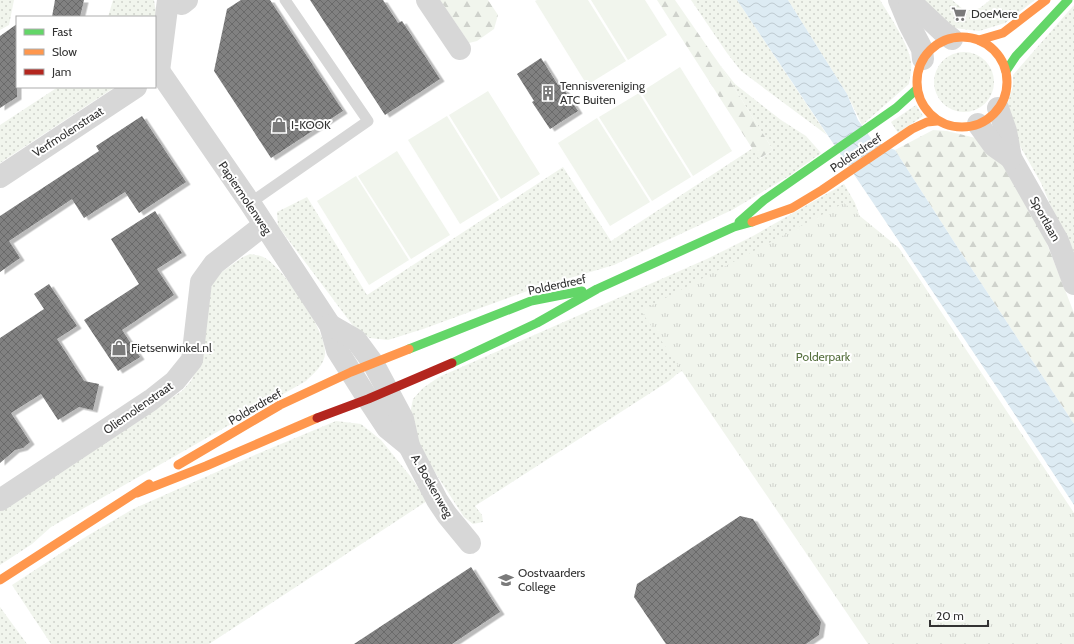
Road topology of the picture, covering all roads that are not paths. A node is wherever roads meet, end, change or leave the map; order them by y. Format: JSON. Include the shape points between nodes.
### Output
{"nodes":[{"id":1,"x":175,"y":0,"type":"edge"},
{"id":2,"x":285,"y":0,"type":"edge"},
{"id":3,"x":427,"y":0,"type":"edge"},
{"id":4,"x":899,"y":0,"type":"edge"},
{"id":5,"x":909,"y":0,"type":"edge"},
{"id":6,"x":1046,"y":0,"type":"edge"},
{"id":7,"x":1068,"y":0,"type":"edge"},
{"id":8,"x":952,"y":39,"type":"junction"},
{"id":9,"x":979,"y":40,"type":"junction"},
{"id":10,"x":460,"y":48,"type":"dead end"},
{"id":11,"x":923,"y":59,"type":"junction"},
{"id":12,"x":1006,"y":71,"type":"junction"},
{"id":13,"x":157,"y":73,"type":"edge"},
{"id":14,"x":134,"y":88,"type":"edge"},
{"id":15,"x":917,"y":89,"type":"junction"},
{"id":16,"x":998,"y":108,"type":"junction"},
{"id":17,"x":937,"y":121,"type":"junction"},
{"id":18,"x":978,"y":124,"type":"junction"},
{"id":19,"x":1011,"y":158,"type":"junction"},
{"id":20,"x":0,"y":177,"type":"edge"},
{"id":21,"x":250,"y":203,"type":"junction"},
{"id":22,"x":264,"y":225,"type":"junction"},
{"id":23,"x":734,"y":227,"type":"junction"},
{"id":24,"x":1074,"y":284,"type":"edge"},
{"id":25,"x":597,"y":289,"type":"junction"},
{"id":26,"x":330,"y":325,"type":"junction"},
{"id":27,"x":373,"y":363,"type":"junction"},
{"id":28,"x":351,"y":372,"type":"junction"},
{"id":29,"x":388,"y":390,"type":"junction"},
{"id":30,"x":368,"y":399,"type":"junction"},
{"id":31,"x":409,"y":446,"type":"junction"},
{"id":32,"x":137,"y":493,"type":"junction"},
{"id":33,"x":0,"y":500,"type":"edge"},
{"id":34,"x":470,"y":543,"type":"dead end"},
{"id":35,"x":0,"y":580,"type":"edge"}],
"edges":[{"from":1,"to":13,"type":"street"},
{"from":2,"to":21,"type":"lane","via":[[368,120]]},
{"from":3,"to":10,"type":"street"},
{"from":4,"to":11,"type":"street","via":[[922,48]]},
{"from":5,"to":8,"type":"street"},
{"from":6,"to":9,"type":"main road","via":[[1003,33]]},
{"from":7,"to":12,"type":"main road","via":[[1016,56]]},
{"from":8,"to":9,"type":"main road"},
{"from":8,"to":11,"type":"main road","via":[[940,42]]},
{"from":9,"to":12,"type":"main road","via":[[996,52]]},
{"from":11,"to":15,"type":"main road","via":[[918,69]]},
{"from":12,"to":16,"type":"main road","via":[[1007,84]]},
{"from":13,"to":21,"type":"street","name":"Papiermolenweg"},
{"from":14,"to":20,"type":"street","name":"Verfmolenstraat"},
{"from":15,"to":17,"type":"main road","via":[[920,101]]},
{"from":15,"to":23,"type":"main road","name":"Polderdreef","via":[[896,108],[764,200]]},
{"from":16,"to":18,"type":"main road","via":[[990,118]]},
{"from":16,"to":19,"type":"street","name":"Sportlaan"},
{"from":17,"to":18,"type":"main road","via":[[949,126],[965,127]]},
{"from":17,"to":23,"type":"main road","name":"Polderdreef","via":[[927,122],[912,129],[792,208]]},
{"from":18,"to":19,"type":"street","name":"Sportlaan","via":[[994,146]]},
{"from":19,"to":24,"type":"street","name":"Sportlaan","via":[[1058,241]]},
{"from":21,"to":22,"type":"street","name":"Papiermolenweg"},
{"from":22,"to":26,"type":"street","name":"Papiermolenweg"},
{"from":22,"to":33,"type":"street","name":"Oliemolenstraat","via":[[214,264],[201,282],[192,360],[175,381],[151,400]]},
{"from":23,"to":25,"type":"main road"},
{"from":25,"to":27,"type":"main road","name":"Polderdreef","via":[[531,301]]},
{"from":25,"to":29,"type":"main road","name":"Polderdreef","via":[[537,323]]},
{"from":26,"to":27,"type":"street","name":"Papiermolenweg","via":[[356,340]]},
{"from":26,"to":28,"type":"street","name":"Papiermolenweg","via":[[337,350]]},
{"from":27,"to":28,"type":"main road","name":"Polderdreef"},
{"from":27,"to":29,"type":"street","name":"Papiermolenweg"},
{"from":28,"to":30,"type":"street","name":"A. Boekenweg"},
{"from":28,"to":32,"type":"main road","name":"Polderdreef","via":[[280,405]]},
{"from":29,"to":30,"type":"main road","name":"Polderdreef"},
{"from":29,"to":31,"type":"street","name":"A. Boekenweg","via":[[403,419]]},
{"from":30,"to":31,"type":"street","name":"A. Boekenweg","via":[[388,428]]},
{"from":30,"to":32,"type":"main road","name":"Polderdreef"},
{"from":31,"to":34,"type":"street","name":"A. Boekenweg","via":[[446,515]]},
{"from":32,"to":35,"type":"main road","name":"Polderdreef"}]}
